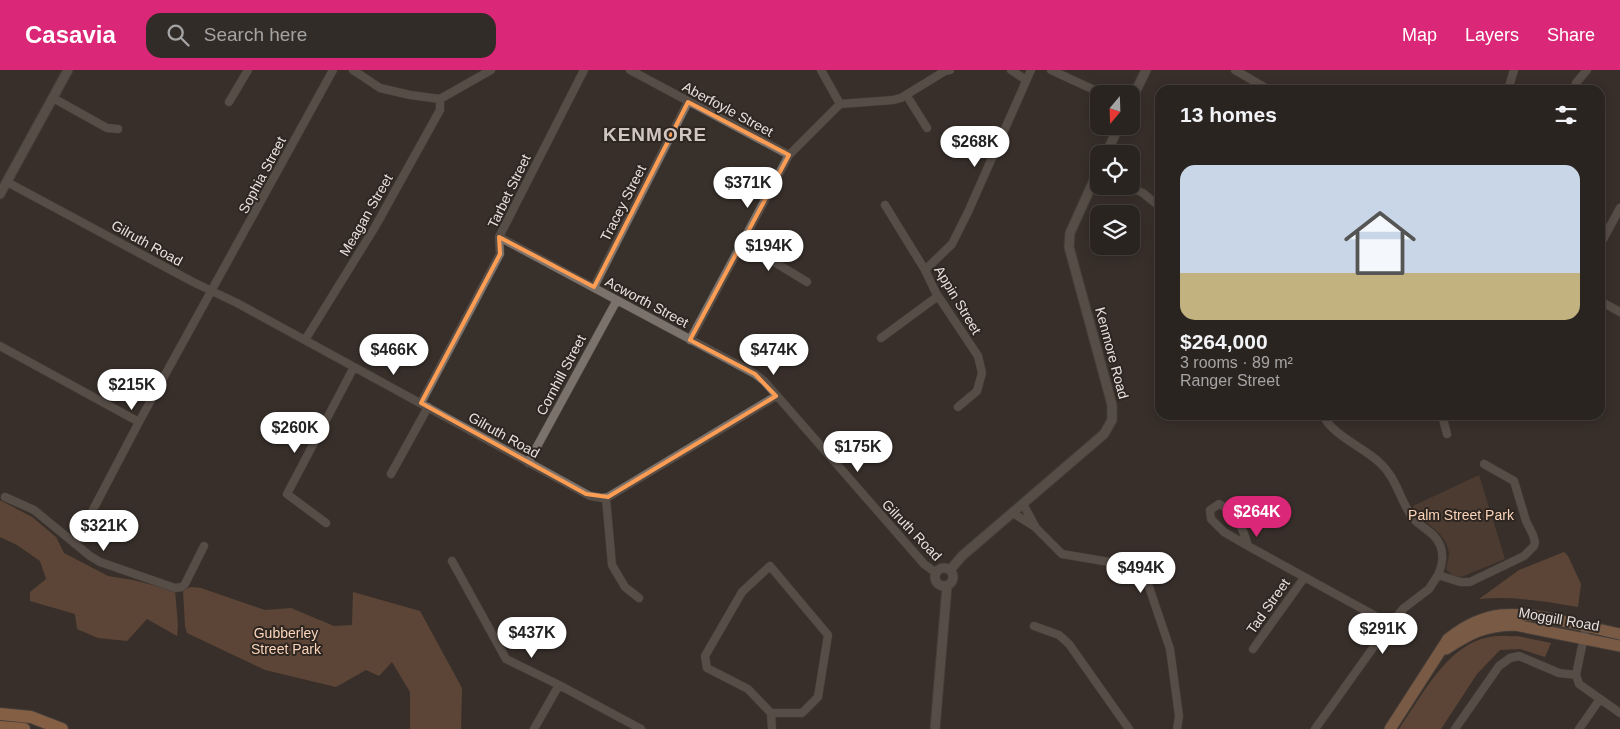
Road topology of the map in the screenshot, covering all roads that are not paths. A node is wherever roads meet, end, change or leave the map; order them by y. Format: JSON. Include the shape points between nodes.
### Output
{"nodes":[{"id":1,"x":68,"y":70,"type":"edge"},
{"id":2,"x":248,"y":70,"type":"edge"},
{"id":3,"x":333,"y":70,"type":"edge"},
{"id":4,"x":353,"y":70,"type":"edge"},
{"id":5,"x":491,"y":70,"type":"edge"},
{"id":6,"x":584,"y":70,"type":"edge"},
{"id":7,"x":630,"y":70,"type":"edge"},
{"id":8,"x":821,"y":70,"type":"edge"},
{"id":9,"x":950,"y":70,"type":"edge"},
{"id":10,"x":1011,"y":70,"type":"edge"},
{"id":11,"x":1031,"y":70,"type":"edge"},
{"id":12,"x":1051,"y":70,"type":"edge"},
{"id":13,"x":1146,"y":70,"type":"edge"},
{"id":14,"x":1234,"y":70,"type":"edge"},
{"id":15,"x":1514,"y":70,"type":"edge"},
{"id":16,"x":1587,"y":70,"type":"edge"},
{"id":17,"x":1026,"y":80,"type":"junction"},
{"id":18,"x":1576,"y":83,"type":"dead end"},
{"id":19,"x":1139,"y":85,"type":"edge"},
{"id":20,"x":1260,"y":85,"type":"edge"},
{"id":21,"x":1510,"y":85,"type":"edge"},
{"id":22,"x":1090,"y":88,"type":"edge"},
{"id":23,"x":906,"y":96,"type":"junction"},
{"id":24,"x":53,"y":98,"type":"junction"},
{"id":25,"x":440,"y":100,"type":"junction"},
{"id":26,"x":229,"y":102,"type":"dead end"},
{"id":27,"x":688,"y":102,"type":"junction"},
{"id":28,"x":840,"y":104,"type":"junction"},
{"id":29,"x":927,"y":128,"type":"dead end"},
{"id":30,"x":118,"y":129,"type":"dead end"},
{"id":31,"x":789,"y":155,"type":"junction"},
{"id":32,"x":7,"y":182,"type":"junction"},
{"id":33,"x":1090,"y":189,"type":"edge"},
{"id":34,"x":1140,"y":192,"type":"edge"},
{"id":35,"x":0,"y":194,"type":"edge"},
{"id":36,"x":1155,"y":203,"type":"edge"},
{"id":37,"x":885,"y":205,"type":"dead end"},
{"id":38,"x":1620,"y":208,"type":"edge"},
{"id":39,"x":1605,"y":236,"type":"edge"},
{"id":40,"x":500,"y":237,"type":"junction"},
{"id":41,"x":743,"y":243,"type":"junction"},
{"id":42,"x":925,"y":270,"type":"junction"},
{"id":43,"x":807,"y":282,"type":"dead end"},
{"id":44,"x":594,"y":288,"type":"junction"},
{"id":45,"x":211,"y":291,"type":"junction"},
{"id":46,"x":938,"y":296,"type":"junction"},
{"id":47,"x":617,"y":300,"type":"junction"},
{"id":48,"x":1605,"y":304,"type":"edge"},
{"id":49,"x":1620,"y":312,"type":"edge"},
{"id":50,"x":881,"y":338,"type":"dead end"},
{"id":51,"x":305,"y":340,"type":"junction"},
{"id":52,"x":690,"y":340,"type":"junction"},
{"id":53,"x":0,"y":346,"type":"edge"},
{"id":54,"x":354,"y":367,"type":"junction"},
{"id":55,"x":776,"y":396,"type":"junction"},
{"id":56,"x":425,"y":405,"type":"junction"},
{"id":57,"x":958,"y":406,"type":"dead end"},
{"id":58,"x":1326,"y":420,"type":"edge"},
{"id":59,"x":1445,"y":420,"type":"edge"},
{"id":60,"x":139,"y":422,"type":"junction"},
{"id":61,"x":1447,"y":434,"type":"dead end"},
{"id":62,"x":528,"y":463,"type":"junction"},
{"id":63,"x":1484,"y":464,"type":"dead end"},
{"id":64,"x":391,"y":474,"type":"dead end"},
{"id":65,"x":5,"y":497,"type":"dead end"},
{"id":66,"x":606,"y":498,"type":"junction"},
{"id":67,"x":1023,"y":504,"type":"junction"},
{"id":68,"x":1013,"y":513,"type":"junction"},
{"id":69,"x":326,"y":523,"type":"dead end"},
{"id":70,"x":1036,"y":528,"type":"junction"},
{"id":71,"x":75,"y":544,"type":"junction"},
{"id":72,"x":204,"y":546,"type":"dead end"},
{"id":73,"x":1248,"y":546,"type":"junction"},
{"id":74,"x":452,"y":561,"type":"dead end"},
{"id":75,"x":950,"y":570,"type":"junction"},
{"id":76,"x":936,"y":572,"type":"junction"},
{"id":77,"x":1438,"y":575,"type":"junction"},
{"id":78,"x":1304,"y":578,"type":"junction"},
{"id":79,"x":947,"y":586,"type":"junction"},
{"id":80,"x":639,"y":598,"type":"dead end"},
{"id":81,"x":1390,"y":624,"type":"junction"},
{"id":82,"x":1034,"y":626,"type":"dead end"},
{"id":83,"x":1586,"y":627,"type":"junction"},
{"id":84,"x":1620,"y":634,"type":"edge"},
{"id":85,"x":1583,"y":639,"type":"junction"},
{"id":86,"x":1620,"y":646,"type":"edge"},
{"id":87,"x":1253,"y":649,"type":"dead end"},
{"id":88,"x":1438,"y":654,"type":"junction"},
{"id":89,"x":1576,"y":675,"type":"junction"},
{"id":90,"x":559,"y":685,"type":"junction"},
{"id":91,"x":1600,"y":699,"type":"junction"},
{"id":92,"x":771,"y":713,"type":"junction"},
{"id":93,"x":1620,"y":713,"type":"edge"},
{"id":94,"x":0,"y":714,"type":"edge"},
{"id":95,"x":0,"y":727,"type":"edge"},
{"id":96,"x":24,"y":729,"type":"edge"},
{"id":97,"x":62,"y":729,"type":"edge"},
{"id":98,"x":534,"y":729,"type":"edge"},
{"id":99,"x":641,"y":729,"type":"edge"},
{"id":100,"x":772,"y":729,"type":"edge"},
{"id":101,"x":935,"y":729,"type":"edge"},
{"id":102,"x":1128,"y":729,"type":"edge"},
{"id":103,"x":1176,"y":729,"type":"edge"},
{"id":104,"x":1315,"y":729,"type":"edge"},
{"id":105,"x":1390,"y":729,"type":"edge"},
{"id":106,"x":1455,"y":729,"type":"edge"},
{"id":107,"x":1579,"y":729,"type":"edge"}],
"edges":[{"from":1,"to":24,"type":"street"},
{"from":2,"to":26,"type":"street"},
{"from":3,"to":45,"type":"street","name":"Sophia Street"},
{"from":4,"to":25,"type":"street","via":[[380,88]]},
{"from":5,"to":25,"type":"street"},
{"from":6,"to":40,"type":"street","name":"Tarbet Street"},
{"from":7,"to":27,"type":"street","name":"Aberfoyle Street"},
{"from":8,"to":28,"type":"street"},
{"from":9,"to":23,"type":"street"},
{"from":10,"to":17,"type":"street"},
{"from":11,"to":17,"type":"street"},
{"from":12,"to":22,"type":"street"},
{"from":13,"to":19,"type":"street"},
{"from":14,"to":20,"type":"street"},
{"from":15,"to":21,"type":"street"},
{"from":16,"to":18,"type":"street"},
{"from":17,"to":42,"type":"street","via":[[952,244]]},
{"from":23,"to":28,"type":"street"},
{"from":23,"to":29,"type":"street"},
{"from":24,"to":30,"type":"street","via":[[107,128]]},
{"from":24,"to":32,"type":"street"},
{"from":25,"to":51,"type":"street","name":"Meagan Street","via":[[440,110],[375,227]]},
{"from":27,"to":31,"type":"street","name":"Aberfoyle Street"},
{"from":27,"to":44,"type":"street","name":"Tracey Street"},
{"from":28,"to":31,"type":"street"},
{"from":31,"to":41,"type":"street"},
{"from":32,"to":35,"type":"street"},
{"from":32,"to":45,"type":"street","name":"Gilruth Road"},
{"from":33,"to":67,"type":"street","name":"Kenmore Road","via":[[1068,240],[1112,405],[1112,420],[1104,434]]},
{"from":34,"to":36,"type":"street"},
{"from":37,"to":42,"type":"street","name":"Appin Street"},
{"from":38,"to":39,"type":"street"},
{"from":40,"to":44,"type":"street","name":"Acworth Street"},
{"from":40,"to":56,"type":"street","name":"Tarbet Street","via":[[500,254]]},
{"from":41,"to":43,"type":"street"},
{"from":41,"to":52,"type":"street"},
{"from":42,"to":46,"type":"street","name":"Appin Street"},
{"from":44,"to":47,"type":"street","name":"Acworth Street"},
{"from":45,"to":51,"type":"street","name":"Gilruth Road"},
{"from":45,"to":60,"type":"street","name":"Sophia Street"},
{"from":46,"to":50,"type":"street"},
{"from":46,"to":57,"type":"street","name":"Appin Street","via":[[978,356],[982,373],[977,391]]},
{"from":47,"to":52,"type":"street","name":"Acworth Street"},
{"from":47,"to":62,"type":"street","name":"Cornhill Street"},
{"from":48,"to":49,"type":"street"},
{"from":51,"to":54,"type":"street","name":"Gilruth Road"},
{"from":52,"to":55,"type":"street","name":"Acworth Street","via":[[755,374]]},
{"from":53,"to":60,"type":"street"},
{"from":54,"to":56,"type":"street","name":"Gilruth Road"},
{"from":54,"to":69,"type":"street","via":[[287,494]]},
{"from":55,"to":66,"type":"street"},
{"from":55,"to":76,"type":"street","name":"Gilruth Road","via":[[911,550]]},
{"from":56,"to":62,"type":"street","name":"Gilruth Road"},
{"from":56,"to":64,"type":"street","name":"Tarbet Street"},
{"from":58,"to":77,"type":"street","via":[[1392,476],[1412,516],[1440,543],[1442,555]]},
{"from":59,"to":61,"type":"street"},
{"from":60,"to":71,"type":"street","name":"Sophia Street"},
{"from":62,"to":66,"type":"street","name":"Gilruth Road","via":[[590,496]]},
{"from":63,"to":77,"type":"street","via":[[1514,481],[1534,546],[1524,556],[1470,582]]},
{"from":65,"to":71,"type":"street","via":[[34,510]]},
{"from":66,"to":80,"type":"street","via":[[612,565],[625,587]]},
{"from":67,"to":68,"type":"street","name":"Kenmore Road"},
{"from":67,"to":70,"type":"street"},
{"from":68,"to":70,"type":"street"},
{"from":68,"to":75,"type":"street","name":"Kenmore Road"},
{"from":70,"to":103,"type":"street","via":[[1062,554],[1127,564],[1147,581],[1170,649],[1178,716]]},
{"from":71,"to":72,"type":"street","via":[[106,566],[178,588],[185,584]]},
{"from":73,"to":73,"type":"street","via":[[1243,528],[1229,508],[1219,504],[1210,510],[1211,519],[1224,532]]},
{"from":73,"to":78,"type":"street"},
{"from":74,"to":90,"type":"street","via":[[506,659]]},
{"from":75,"to":76,"type":"street","via":[[941,568]]},
{"from":75,"to":79,"type":"street","via":[[953,577]]},
{"from":76,"to":79,"type":"street","via":[[937,583]]},
{"from":77,"to":81,"type":"street","via":[[1429,589],[1404,608]]},
{"from":78,"to":81,"type":"street"},
{"from":78,"to":87,"type":"street","name":"Tad Street"},
{"from":79,"to":101,"type":"street"},
{"from":81,"to":104,"type":"street"},
{"from":82,"to":102,"type":"street","via":[[1059,636],[1069,644]]},
{"from":83,"to":84,"type":"main road","name":"Moggill Road"},
{"from":83,"to":85,"type":"street"},
{"from":83,"to":88,"type":"main road","name":"Moggill Road","via":[[1527,615],[1500,615],[1480,620],[1456,633]]},
{"from":85,"to":86,"type":"main road","name":"Moggill Road"},
{"from":85,"to":88,"type":"main road","name":"Moggill Road","via":[[1501,626],[1473,632]]},
{"from":85,"to":89,"type":"street"},
{"from":88,"to":105,"type":"main road","name":"Moggill Road"},
{"from":89,"to":91,"type":"street","via":[[1579,684]]},
{"from":89,"to":106,"type":"street","via":[[1559,673],[1519,656],[1510,658],[1499,666]]},
{"from":90,"to":98,"type":"street"},
{"from":90,"to":99,"type":"street"},
{"from":91,"to":93,"type":"street"},
{"from":91,"to":107,"type":"street"},
{"from":92,"to":92,"type":"street","via":[[748,689],[707,668],[706,656],[742,592],[770,566],[828,635],[818,697],[802,714]]},
{"from":92,"to":100,"type":"street"},
{"from":94,"to":97,"type":"highway","via":[[31,718]]},
{"from":95,"to":96,"type":"highway"}]}
